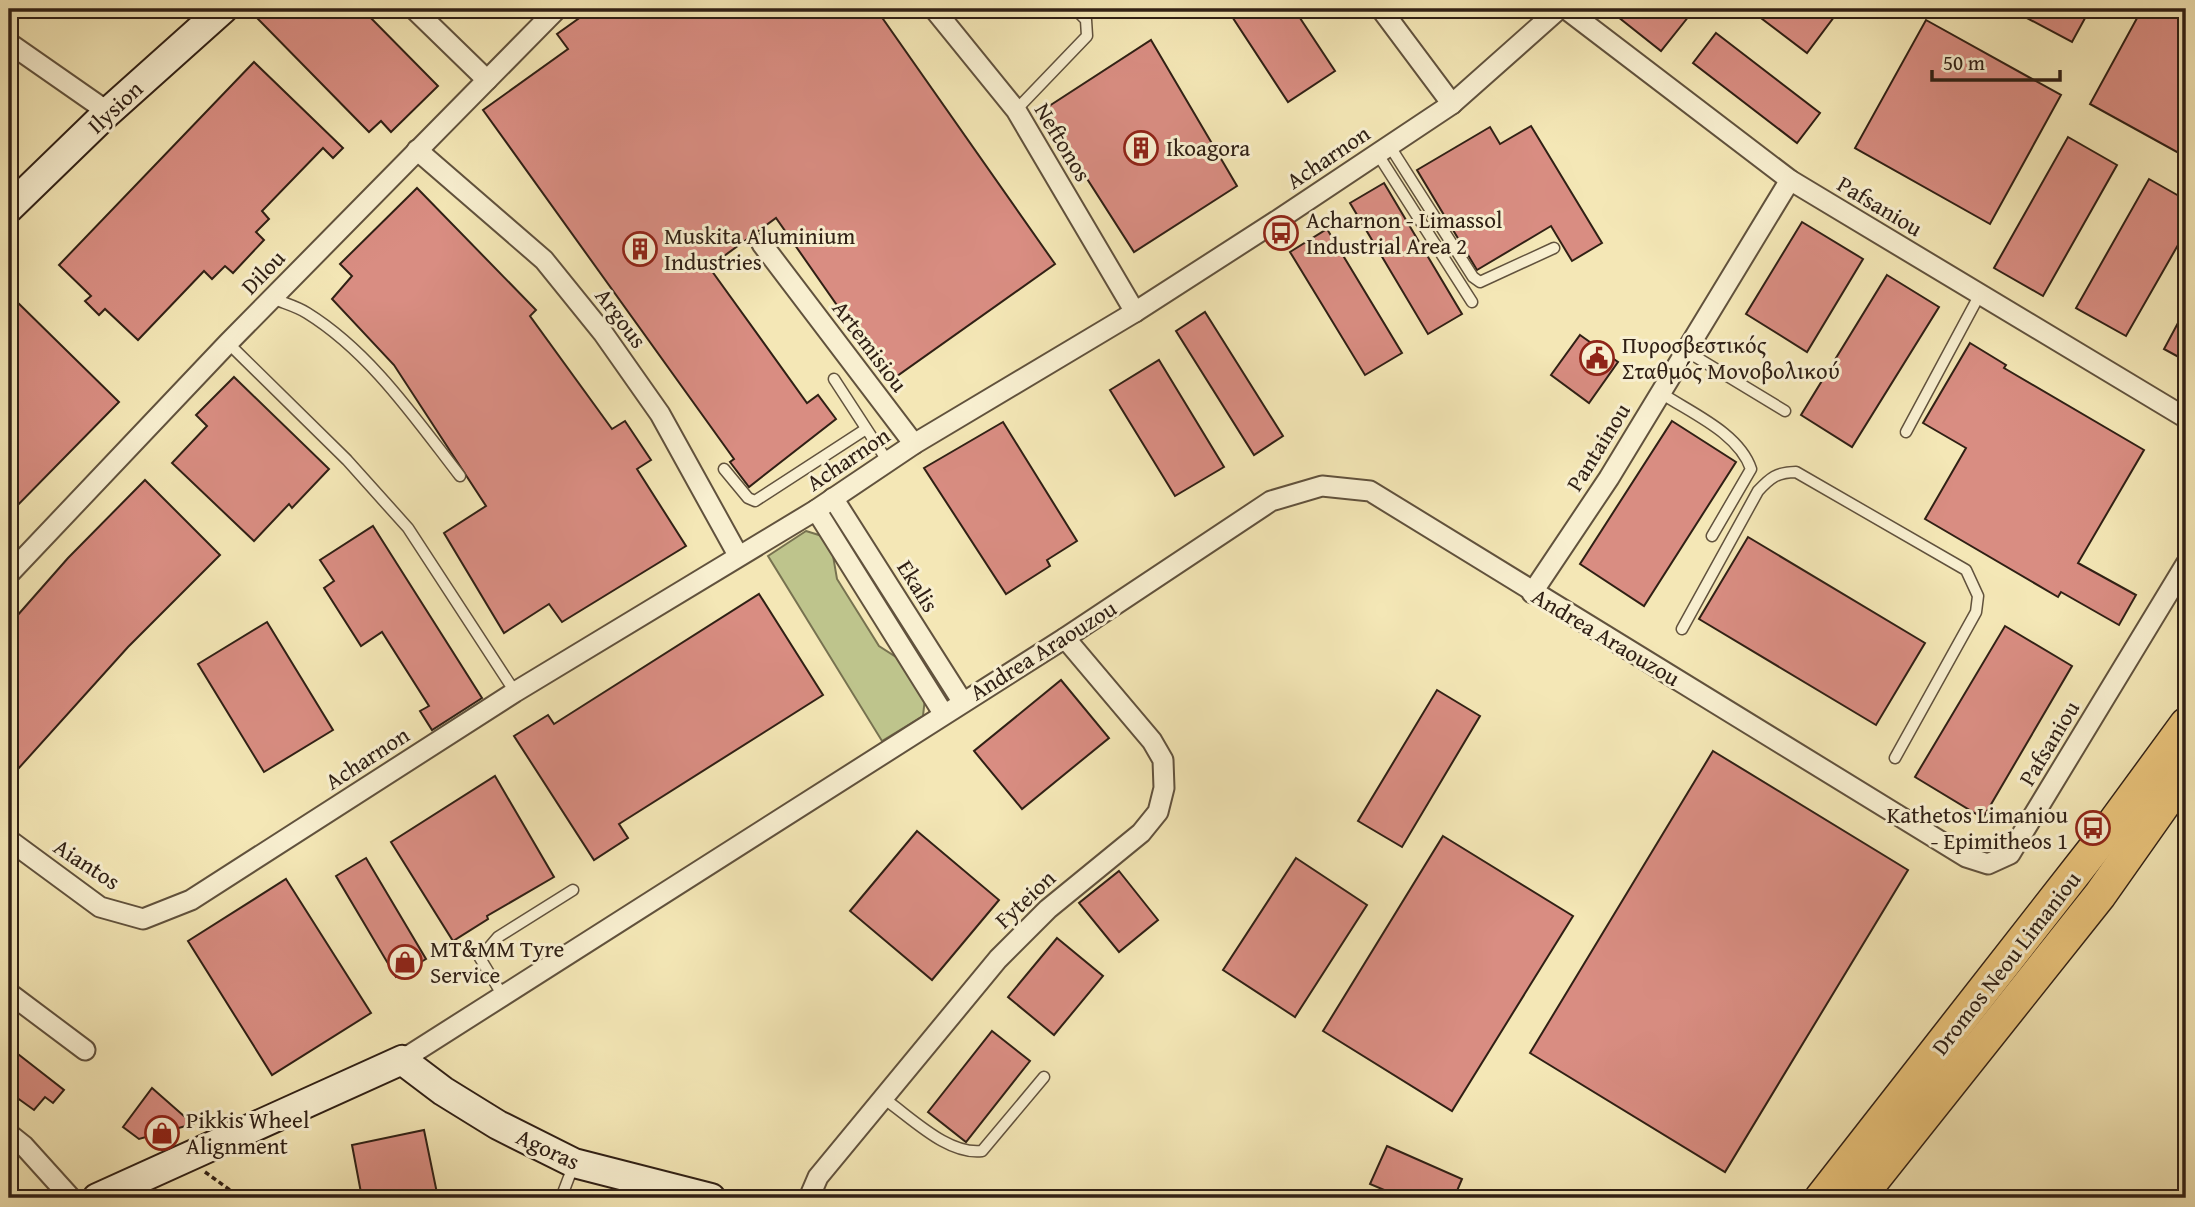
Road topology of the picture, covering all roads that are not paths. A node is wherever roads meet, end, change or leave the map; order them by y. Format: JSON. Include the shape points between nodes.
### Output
{"nodes":[{"id":1,"x":223,"y":9,"type":"edge"},
{"id":2,"x":414,"y":9,"type":"edge"},
{"id":3,"x":557,"y":9,"type":"edge"},
{"id":4,"x":934,"y":9,"type":"edge"},
{"id":5,"x":1075,"y":9,"type":"edge"},
{"id":6,"x":1381,"y":9,"type":"edge"},
{"id":7,"x":1559,"y":9,"type":"edge"},
{"id":8,"x":1566,"y":9,"type":"edge"},
{"id":9,"x":9,"y":43,"type":"edge"},
{"id":10,"x":486,"y":80,"type":"junction"},
{"id":11,"x":1452,"y":104,"type":"junction"},
{"id":12,"x":1016,"y":110,"type":"junction"},
{"id":13,"x":108,"y":112,"type":"junction"},
{"id":14,"x":1383,"y":149,"type":"junction"},
{"id":15,"x":417,"y":150,"type":"junction"},
{"id":16,"x":1790,"y":180,"type":"junction"},
{"id":17,"x":9,"y":208,"type":"edge"},
{"id":18,"x":762,"y":244,"type":"dead end"},
{"id":19,"x":1554,"y":248,"type":"dead end"},
{"id":20,"x":1980,"y":294,"type":"junction"},
{"id":21,"x":272,"y":298,"type":"junction"},
{"id":22,"x":1472,"y":302,"type":"dead end"},
{"id":23,"x":1135,"y":312,"type":"junction"},
{"id":24,"x":228,"y":343,"type":"junction"},
{"id":25,"x":1686,"y":351,"type":"junction"},
{"id":26,"x":834,"y":379,"type":"dead end"},
{"id":27,"x":1661,"y":393,"type":"junction"},
{"id":28,"x":1785,"y":411,"type":"dead end"},
{"id":29,"x":2186,"y":418,"type":"edge"},
{"id":30,"x":866,"y":429,"type":"junction"},
{"id":31,"x":1906,"y":432,"type":"dead end"},
{"id":32,"x":914,"y":444,"type":"junction"},
{"id":33,"x":888,"y":462,"type":"junction"},
{"id":34,"x":724,"y":469,"type":"dead end"},
{"id":35,"x":460,"y":476,"type":"dead end"},
{"id":36,"x":833,"y":498,"type":"junction"},
{"id":37,"x":816,"y":510,"type":"junction"},
{"id":38,"x":1712,"y":537,"type":"dead end"},
{"id":39,"x":738,"y":555,"type":"junction"},
{"id":40,"x":2186,"y":564,"type":"edge"},
{"id":41,"x":9,"y":574,"type":"edge"},
{"id":42,"x":1532,"y":593,"type":"junction"},
{"id":43,"x":1682,"y":629,"type":"dead end"},
{"id":44,"x":1065,"y":638,"type":"junction"},
{"id":45,"x":516,"y":692,"type":"junction"},
{"id":46,"x":962,"y":701,"type":"junction"},
{"id":47,"x":943,"y":713,"type":"junction"},
{"id":48,"x":2186,"y":724,"type":"edge"},
{"id":49,"x":1895,"y":758,"type":"dead end"},
{"id":50,"x":2186,"y":773,"type":"edge"},
{"id":51,"x":9,"y":840,"type":"edge"},
{"id":52,"x":1988,"y":864,"type":"joint"},
{"id":53,"x":573,"y":890,"type":"dead end"},
{"id":54,"x":143,"y":919,"type":"joint"},
{"id":55,"x":9,"y":993,"type":"edge"},
{"id":56,"x":503,"y":996,"type":"junction"},
{"id":57,"x":85,"y":1050,"type":"dead end"},
{"id":58,"x":402,"y":1060,"type":"junction"},
{"id":59,"x":1044,"y":1077,"type":"dead end"},
{"id":60,"x":883,"y":1098,"type":"junction"},
{"id":61,"x":9,"y":1134,"type":"edge"},
{"id":62,"x":574,"y":1163,"type":"junction"},
{"id":63,"x":71,"y":1198,"type":"edge"},
{"id":64,"x":97,"y":1198,"type":"edge"},
{"id":65,"x":561,"y":1198,"type":"edge"},
{"id":66,"x":711,"y":1198,"type":"edge"},
{"id":67,"x":809,"y":1198,"type":"edge"},
{"id":68,"x":1821,"y":1198,"type":"edge"},
{"id":69,"x":1859,"y":1198,"type":"edge"}],
"edges":[{"from":1,"to":13,"type":"main road","name":"Ilysion"},
{"from":2,"to":10,"type":"street"},
{"from":3,"to":10,"type":"street","name":"Dilou"},
{"from":4,"to":12,"type":"street","name":"Neftonos"},
{"from":5,"to":12,"type":"lane","via":[[1086,20],[1087,36]]},
{"from":6,"to":11,"type":"street"},
{"from":7,"to":11,"type":"street","name":"Acharnon"},
{"from":8,"to":16,"type":"street","name":"Pafsaniou"},
{"from":9,"to":13,"type":"street"},
{"from":10,"to":15,"type":"street","name":"Dilou"},
{"from":11,"to":14,"type":"street","name":"Acharnon"},
{"from":12,"to":23,"type":"street","name":"Neftonos"},
{"from":13,"to":17,"type":"main road","name":"Ilysion"},
{"from":14,"to":19,"type":"lane","via":[[1480,282]]},
{"from":14,"to":22,"type":"lane"},
{"from":14,"to":23,"type":"street","name":"Acharnon"},
{"from":15,"to":21,"type":"street","name":"Dilou"},
{"from":15,"to":39,"type":"street","name":"Argous","via":[[544,260],[603,333],[660,414]]},
{"from":16,"to":20,"type":"street","name":"Pafsaniou"},
{"from":16,"to":25,"type":"street","name":"Pantainou"},
{"from":18,"to":32,"type":"street","name":"Artemisiou"},
{"from":20,"to":29,"type":"street","name":"Pafsaniou"},
{"from":20,"to":31,"type":"lane"},
{"from":21,"to":24,"type":"street","name":"Dilou"},
{"from":21,"to":35,"type":"lane","via":[[306,312],[349,346],[395,392]]},
{"from":23,"to":32,"type":"street","name":"Acharnon"},
{"from":24,"to":41,"type":"street","name":"Dilou"},
{"from":24,"to":45,"type":"lane","via":[[347,460],[408,528]]},
{"from":25,"to":27,"type":"street","name":"Pantainou"},
{"from":25,"to":28,"type":"lane"},
{"from":26,"to":30,"type":"lane"},
{"from":27,"to":38,"type":"lane","via":[[1730,439],[1748,460],[1751,470]]},
{"from":27,"to":42,"type":"street","name":"Pantainou"},
{"from":30,"to":33,"type":"lane"},
{"from":30,"to":34,"type":"lane","via":[[755,501]]},
{"from":32,"to":33,"type":"street","name":"Acharnon"},
{"from":33,"to":36,"type":"street","name":"Acharnon"},
{"from":36,"to":37,"type":"street","name":"Acharnon"},
{"from":36,"to":46,"type":"street","name":"Ekalis"},
{"from":37,"to":39,"type":"street","name":"Acharnon"},
{"from":37,"to":47,"type":"street"},
{"from":39,"to":45,"type":"street","name":"Acharnon"},
{"from":40,"to":52,"type":"street","name":"Pafsaniou","via":[[2010,854]]},
{"from":42,"to":44,"type":"street","name":"Andrea Araouzou","via":[[1370,491],[1322,486],[1270,501]]},
{"from":42,"to":52,"type":"street","name":"Andrea Araouzou","via":[[1966,857]]},
{"from":43,"to":49,"type":"lane","via":[[1758,491],[1783,472],[1796,472],[1966,570],[1978,596],[1976,612]]},
{"from":44,"to":46,"type":"street","name":"Andrea Araouzou"},
{"from":44,"to":60,"type":"street","name":"Fyteion","via":[[1163,760],[1164,788],[1158,811],[1140,833],[1048,909],[998,960]]},
{"from":45,"to":54,"type":"street","name":"Acharnon","via":[[191,900]]},
{"from":46,"to":47,"type":"street","name":"Andrea Araouzou"},
{"from":47,"to":56,"type":"street","name":"Andrea Araouzou"},
{"from":48,"to":68,"type":"main road","name":"Dromos Neou Limaniou"},
{"from":50,"to":69,"type":"main road","name":"Dromos Neou Limaniou","via":[[2100,895]]},
{"from":51,"to":54,"type":"street","name":"Aiantos","via":[[100,907]]},
{"from":53,"to":56,"type":"lane","via":[[498,937],[480,958]]},
{"from":55,"to":57,"type":"street"},
{"from":56,"to":58,"type":"street","name":"Andrea Araouzou"},
{"from":58,"to":62,"type":"main road","name":"Agoras","via":[[498,1125]]},
{"from":58,"to":64,"type":"main road","name":"Andrea Araouzou"},
{"from":59,"to":60,"type":"lane","via":[[982,1151],[968,1153]]},
{"from":60,"to":67,"type":"street","name":"Fyteion","via":[[818,1177]]},
{"from":61,"to":63,"type":"street"},
{"from":62,"to":65,"type":"lane"},
{"from":62,"to":66,"type":"main road","name":"Agoras"}]}
